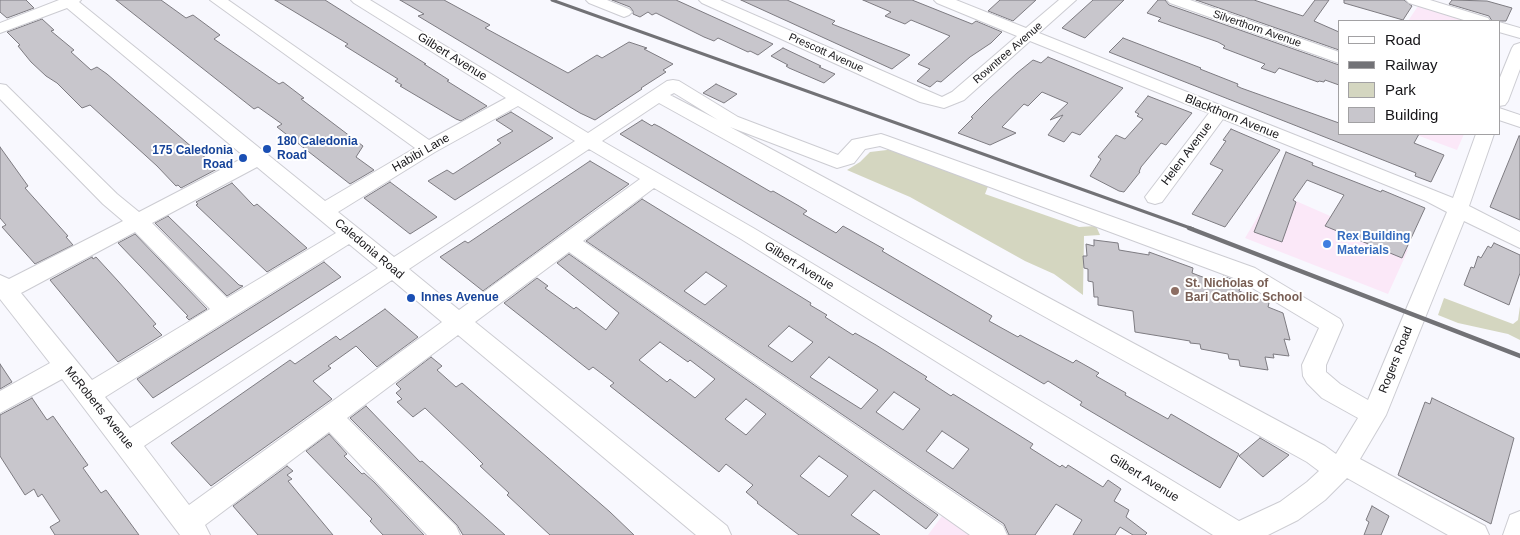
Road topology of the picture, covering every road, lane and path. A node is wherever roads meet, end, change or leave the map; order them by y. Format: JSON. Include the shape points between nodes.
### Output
{"nodes":[{"id":1,"x":70,"y":0,"type":"edge"},
{"id":2,"x":218,"y":0,"type":"edge"},
{"id":3,"x":359,"y":0,"type":"edge"},
{"id":4,"x":707,"y":0,"type":"edge"},
{"id":5,"x":942,"y":0,"type":"edge"},
{"id":6,"x":1068,"y":0,"type":"edge"},
{"id":7,"x":1174,"y":0,"type":"edge"},
{"id":8,"x":1414,"y":0,"type":"edge"},
{"id":9,"x":604,"y":2,"type":"edge"},
{"id":10,"x":624,"y":12,"type":"dead end"},
{"id":11,"x":1479,"y":20,"type":"edge"},
{"id":12,"x":1500,"y":27,"type":"edge"},
{"id":13,"x":0,"y":28,"type":"edge"},
{"id":14,"x":1520,"y":33,"type":"edge"},
{"id":15,"x":1029,"y":35,"type":"junction"},
{"id":16,"x":1520,"y":48,"type":"edge"},
{"id":17,"x":1338,"y":58,"type":"edge"},
{"id":18,"x":671,"y":86,"type":"junction"},
{"id":19,"x":0,"y":89,"type":"edge"},
{"id":20,"x":519,"y":98,"type":"junction"},
{"id":21,"x":1500,"y":99,"type":"edge"},
{"id":22,"x":944,"y":103,"type":"joint"},
{"id":23,"x":1219,"y":112,"type":"junction"},
{"id":24,"x":1500,"y":114,"type":"edge"},
{"id":25,"x":1520,"y":122,"type":"edge"},
{"id":26,"x":1486,"y":135,"type":"edge"},
{"id":27,"x":588,"y":140,"type":"junction"},
{"id":28,"x":428,"y":148,"type":"junction"},
{"id":29,"x":259,"y":158,"type":"junction"},
{"id":30,"x":654,"y":179,"type":"junction"},
{"id":31,"x":1155,"y":197,"type":"dead end"},
{"id":32,"x":1458,"y":210,"type":"junction"},
{"id":33,"x":324,"y":211,"type":"junction"},
{"id":34,"x":138,"y":222,"type":"junction"},
{"id":35,"x":350,"y":234,"type":"junction"},
{"id":36,"x":1520,"y":241,"type":"edge"},
{"id":37,"x":568,"y":242,"type":"junction"},
{"id":38,"x":393,"y":269,"type":"junction"},
{"id":39,"x":3,"y":287,"type":"edge"},
{"id":40,"x":225,"y":310,"type":"junction"},
{"id":41,"x":458,"y":322,"type":"junction"},
{"id":42,"x":65,"y":366,"type":"junction"},
{"id":43,"x":88,"y":395,"type":"junction"},
{"id":44,"x":0,"y":403,"type":"edge"},
{"id":45,"x":1374,"y":415,"type":"junction"},
{"id":46,"x":330,"y":417,"type":"junction"},
{"id":47,"x":127,"y":443,"type":"junction"},
{"id":48,"x":1341,"y":466,"type":"junction"},
{"id":49,"x":1520,"y":524,"type":"edge"},
{"id":50,"x":191,"y":529,"type":"edge"},
{"id":51,"x":446,"y":535,"type":"edge"},
{"id":52,"x":717,"y":535,"type":"edge"},
{"id":53,"x":993,"y":535,"type":"edge"},
{"id":54,"x":1237,"y":535,"type":"edge"},
{"id":55,"x":1240,"y":535,"type":"edge"},
{"id":56,"x":1475,"y":535,"type":"edge"},
{"id":57,"x":1517,"y":535,"type":"edge"}],
"edges":[{"from":1,"to":13,"type":"street"},
{"from":1,"to":29,"type":"street","name":"Caledonia Road"},
{"from":2,"to":28,"type":"street"},
{"from":3,"to":20,"type":"street","name":"Gilbert Avenue"},
{"from":4,"to":22,"type":"street","name":"Prescott Avenue","via":[[926,98]]},
{"from":5,"to":15,"type":"street","name":"Blackthorn Avenue"},
{"from":6,"to":15,"type":"street","name":"Rowntree Avenue"},
{"from":7,"to":17,"type":"street","name":"Silverthorn Avenue"},
{"from":8,"to":11,"type":"street"},
{"from":9,"to":10,"type":"street"},
{"from":12,"to":14,"type":"street"},
{"from":15,"to":22,"type":"street","name":"Rowntree Avenue","via":[[958,96]]},
{"from":15,"to":23,"type":"street","name":"Blackthorn Avenue"},
{"from":16,"to":21,"type":"street"},
{"from":18,"to":27,"type":"street"},
{"from":18,"to":45,"type":"street","via":[[732,121],[838,162],[847,159],[859,144],[881,140],[1247,274],[1332,325],[1314,365],[1315,376],[1331,391]]},
{"from":18,"to":48,"type":"street"},
{"from":19,"to":34,"type":"street","via":[[110,199]]},
{"from":20,"to":27,"type":"street","name":"Gilbert Avenue"},
{"from":20,"to":28,"type":"street","name":"Habibi Lane"},
{"from":23,"to":31,"type":"street","name":"Helen Avenue"},
{"from":23,"to":32,"type":"street","name":"Blackthorn Avenue","via":[[1433,196]]},
{"from":24,"to":25,"type":"street"},
{"from":26,"to":32,"type":"street","name":"Rogers Road"},
{"from":27,"to":30,"type":"street","name":"Gilbert Avenue"},
{"from":27,"to":38,"type":"street"},
{"from":28,"to":33,"type":"street","name":"Habibi Lane"},
{"from":29,"to":33,"type":"street","name":"Caledonia Road"},
{"from":29,"to":34,"type":"street"},
{"from":30,"to":37,"type":"street"},
{"from":30,"to":54,"type":"street","name":"Gilbert Avenue"},
{"from":32,"to":36,"type":"street","name":"Blackthorn Avenue"},
{"from":32,"to":45,"type":"street","name":"Rogers Road"},
{"from":33,"to":35,"type":"street","name":"Caledonia Road"},
{"from":34,"to":39,"type":"street"},
{"from":34,"to":40,"type":"street"},
{"from":35,"to":38,"type":"street","name":"Caledonia Road"},
{"from":35,"to":40,"type":"street"},
{"from":37,"to":41,"type":"street"},
{"from":37,"to":53,"type":"street"},
{"from":38,"to":41,"type":"street","name":"Caledonia Road"},
{"from":38,"to":47,"type":"street"},
{"from":39,"to":42,"type":"street","name":"McRoberts Avenue"},
{"from":40,"to":43,"type":"street"},
{"from":41,"to":46,"type":"street"},
{"from":41,"to":52,"type":"street","name":"Caledonia Road"},
{"from":42,"to":43,"type":"street","name":"McRoberts Avenue"},
{"from":42,"to":44,"type":"street"},
{"from":43,"to":47,"type":"street","name":"McRoberts Avenue"},
{"from":45,"to":48,"type":"street","name":"Rogers Road"},
{"from":46,"to":50,"type":"street"},
{"from":46,"to":51,"type":"street"},
{"from":47,"to":50,"type":"street","name":"McRoberts Avenue"},
{"from":48,"to":55,"type":"street","name":"Rogers Road","via":[[1304,502]]},
{"from":48,"to":56,"type":"street"},
{"from":49,"to":57,"type":"street"}]}
